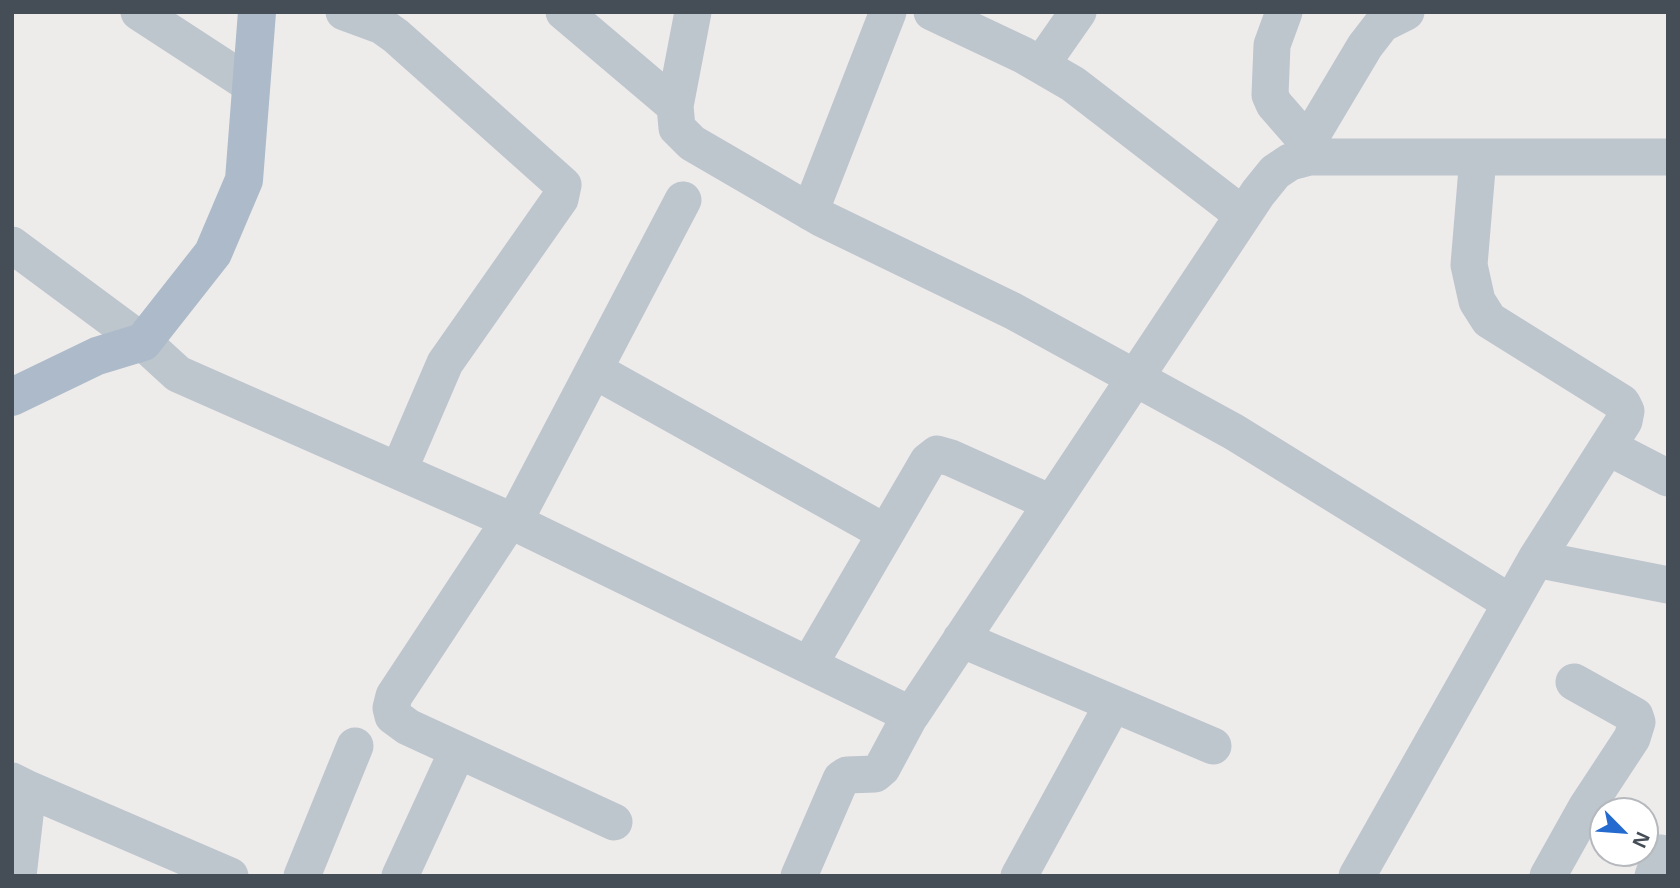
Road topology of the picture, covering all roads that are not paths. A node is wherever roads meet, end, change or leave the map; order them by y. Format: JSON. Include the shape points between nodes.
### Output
{"nodes":[{"id":1,"x":139,"y":12,"type":"edge"},
{"id":2,"x":257,"y":12,"type":"edge"},
{"id":3,"x":344,"y":12,"type":"edge"},
{"id":4,"x":564,"y":12,"type":"edge"},
{"id":5,"x":693,"y":12,"type":"edge"},
{"id":6,"x":888,"y":12,"type":"edge"},
{"id":7,"x":932,"y":12,"type":"edge"},
{"id":8,"x":1078,"y":12,"type":"edge"},
{"id":9,"x":1284,"y":12,"type":"edge"},
{"id":10,"x":1406,"y":12,"type":"edge"},
{"id":11,"x":1041,"y":65,"type":"junction"},
{"id":12,"x":251,"y":85,"type":"junction"},
{"id":13,"x":675,"y":106,"type":"junction"},
{"id":14,"x":1303,"y":151,"type":"junction"},
{"id":15,"x":1478,"y":157,"type":"junction"},
{"id":16,"x":1668,"y":157,"type":"edge"},
{"id":17,"x":683,"y":200,"type":"dead end"},
{"id":18,"x":810,"y":212,"type":"junction"},
{"id":19,"x":1243,"y":215,"type":"junction"},
{"id":20,"x":12,"y":245,"type":"edge"},
{"id":21,"x":144,"y":342,"type":"junction"},
{"id":22,"x":594,"y":370,"type":"junction"},
{"id":23,"x":1135,"y":377,"type":"junction"},
{"id":24,"x":12,"y":397,"type":"edge"},
{"id":25,"x":1608,"y":447,"type":"junction"},
{"id":26,"x":399,"y":470,"type":"junction"},
{"id":27,"x":1668,"y":478,"type":"edge"},
{"id":28,"x":1051,"y":503,"type":"junction"},
{"id":29,"x":512,"y":521,"type":"junction"},
{"id":30,"x":886,"y":533,"type":"junction"},
{"id":31,"x":1536,"y":559,"type":"junction"},
{"id":32,"x":1668,"y":585,"type":"edge"},
{"id":33,"x":1511,"y":603,"type":"junction"},
{"id":34,"x":961,"y":639,"type":"junction"},
{"id":35,"x":808,"y":665,"type":"junction"},
{"id":36,"x":1574,"y":682,"type":"dead end"},
{"id":37,"x":1113,"y":704,"type":"junction"},
{"id":38,"x":911,"y":714,"type":"junction"},
{"id":39,"x":355,"y":746,"type":"dead end"},
{"id":40,"x":1213,"y":746,"type":"dead end"},
{"id":41,"x":458,"y":750,"type":"junction"},
{"id":42,"x":20,"y":785,"type":"edge"},
{"id":43,"x":614,"y":822,"type":"dead end"},
{"id":44,"x":18,"y":876,"type":"edge"},
{"id":45,"x":230,"y":876,"type":"edge"},
{"id":46,"x":302,"y":876,"type":"edge"},
{"id":47,"x":400,"y":876,"type":"edge"},
{"id":48,"x":799,"y":876,"type":"edge"},
{"id":49,"x":1019,"y":876,"type":"edge"},
{"id":50,"x":1357,"y":876,"type":"edge"},
{"id":51,"x":1548,"y":876,"type":"edge"}],
"edges":[{"from":1,"to":12,"type":"street"},
{"from":2,"to":12,"type":"main road"},
{"from":3,"to":26,"type":"street","via":[[396,36],[563,185],[560,199],[445,363]]},
{"from":4,"to":13,"type":"street"},
{"from":5,"to":13,"type":"street"},
{"from":6,"to":18,"type":"street"},
{"from":7,"to":11,"type":"street"},
{"from":8,"to":11,"type":"street"},
{"from":9,"to":14,"type":"street","via":[[1272,45],[1270,95]]},
{"from":10,"to":14,"type":"street","via":[[1382,24],[1373,35]]},
{"from":11,"to":19,"type":"street","via":[[1073,84]]},
{"from":12,"to":21,"type":"main road","via":[[244,180],[213,253]]},
{"from":13,"to":18,"type":"street","via":[[677,128],[692,143]]},
{"from":14,"to":15,"type":"street","via":[[1309,157]]},
{"from":14,"to":19,"type":"street","via":[[1275,172]]},
{"from":15,"to":16,"type":"street"},
{"from":15,"to":25,"type":"street","via":[[1469,265],[1477,301],[1489,320],[1622,403],[1624,421]]},
{"from":17,"to":22,"type":"street"},
{"from":18,"to":23,"type":"street","via":[[1013,311]]},
{"from":19,"to":23,"type":"street"},
{"from":20,"to":21,"type":"street"},
{"from":21,"to":24,"type":"main road","via":[[97,356]]},
{"from":21,"to":26,"type":"street","via":[[178,373]]},
{"from":22,"to":29,"type":"street"},
{"from":22,"to":30,"type":"street"},
{"from":23,"to":28,"type":"street"},
{"from":23,"to":33,"type":"street","via":[[1234,432]]},
{"from":25,"to":27,"type":"street"},
{"from":25,"to":31,"type":"street"},
{"from":26,"to":29,"type":"street"},
{"from":28,"to":30,"type":"street","via":[[937,454],[928,461]]},
{"from":28,"to":34,"type":"street"},
{"from":29,"to":35,"type":"street"},
{"from":29,"to":41,"type":"street","via":[[394,696],[391,708],[393,716],[408,727]]},
{"from":30,"to":35,"type":"street"},
{"from":31,"to":32,"type":"street"},
{"from":31,"to":33,"type":"street"},
{"from":33,"to":50,"type":"street"},
{"from":34,"to":37,"type":"street"},
{"from":34,"to":38,"type":"street"},
{"from":35,"to":38,"type":"street"},
{"from":36,"to":51,"type":"street","via":[[1635,716],[1637,722],[1632,738]]},
{"from":37,"to":40,"type":"street"},
{"from":37,"to":49,"type":"street"},
{"from":38,"to":48,"type":"street","via":[[882,768],[875,774],[841,779]]},
{"from":39,"to":46,"type":"street"},
{"from":41,"to":43,"type":"street"},
{"from":41,"to":47,"type":"street"},
{"from":42,"to":44,"type":"street"},
{"from":42,"to":45,"type":"street"}]}
